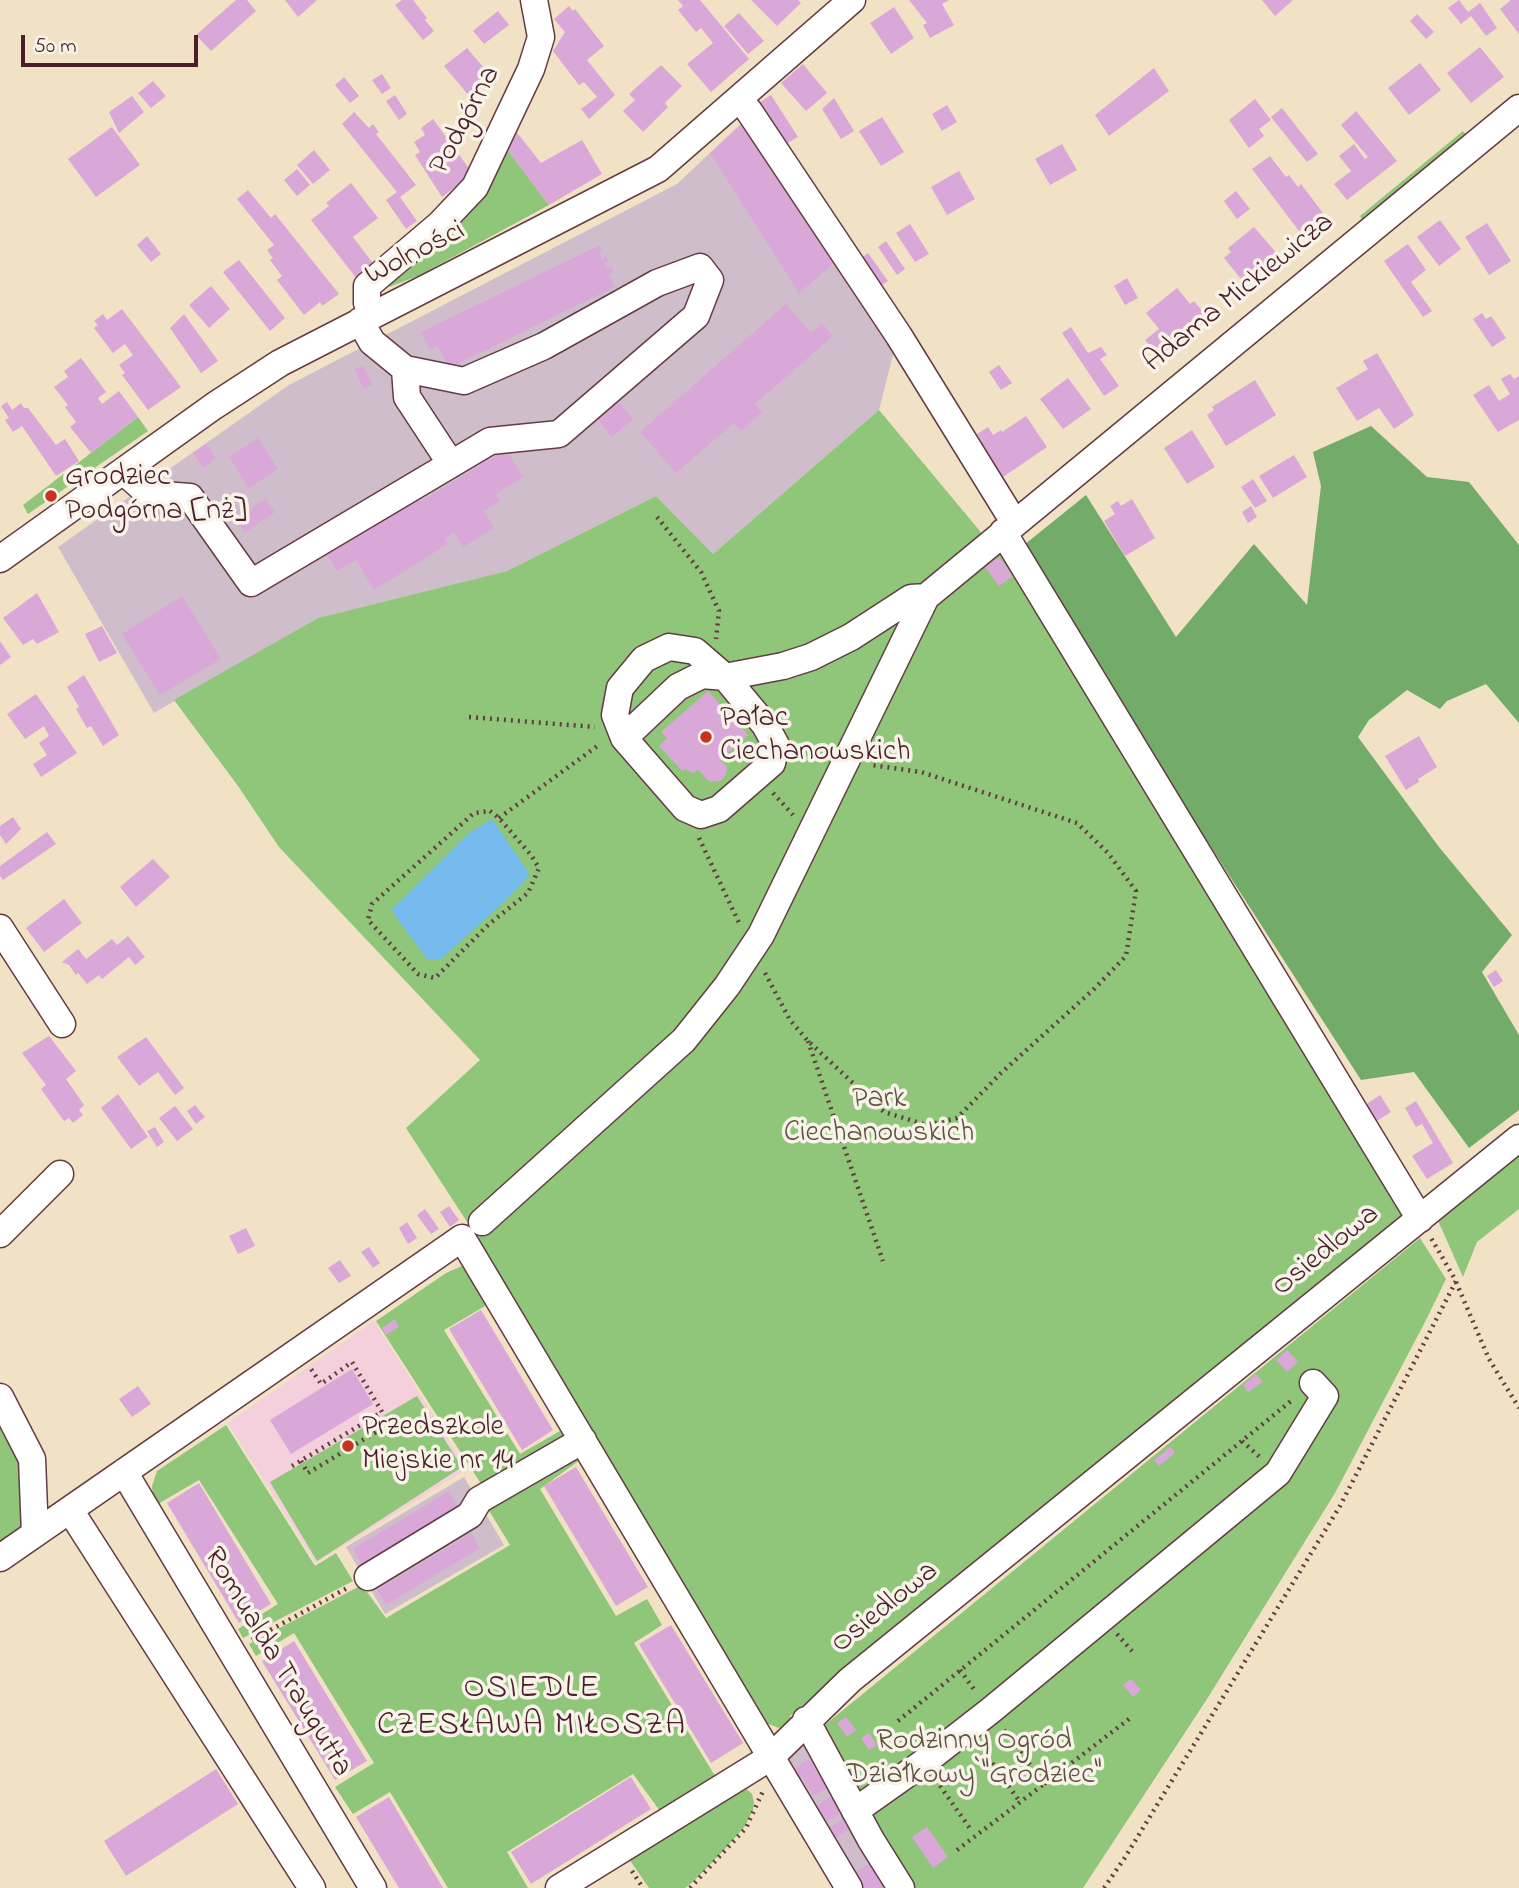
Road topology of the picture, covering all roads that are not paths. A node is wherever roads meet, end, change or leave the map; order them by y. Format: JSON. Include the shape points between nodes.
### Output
{"nodes":[{"id":1,"x":534,"y":0,"type":"edge"},
{"id":2,"x":852,"y":0,"type":"edge"},
{"id":3,"x":739,"y":99,"type":"junction"},
{"id":4,"x":1519,"y":108,"type":"edge"},
{"id":5,"x":366,"y":318,"type":"junction"},
{"id":6,"x":405,"y":369,"type":"junction"},
{"id":7,"x":451,"y":464,"type":"junction"},
{"id":8,"x":123,"y":471,"type":"junction"},
{"id":9,"x":1009,"y":527,"type":"junction"},
{"id":10,"x":0,"y":559,"type":"edge"},
{"id":11,"x":926,"y":597,"type":"junction"},
{"id":12,"x":725,"y":677,"type":"junction"},
{"id":13,"x":622,"y":733,"type":"junction"},
{"id":14,"x":0,"y":928,"type":"edge"},
{"id":15,"x":62,"y":1024,"type":"dead end"},
{"id":16,"x":1519,"y":1138,"type":"edge"},
{"id":17,"x":61,"y":1174,"type":"dead end"},
{"id":18,"x":1420,"y":1219,"type":"junction"},
{"id":19,"x":472,"y":1230,"type":"junction"},
{"id":20,"x":0,"y":1234,"type":"edge"},
{"id":21,"x":1314,"y":1383,"type":"road end"},
{"id":22,"x":0,"y":1397,"type":"edge"},
{"id":23,"x":583,"y":1440,"type":"junction"},
{"id":24,"x":124,"y":1472,"type":"junction"},
{"id":25,"x":70,"y":1510,"type":"junction"},
{"id":26,"x":35,"y":1534,"type":"junction"},
{"id":27,"x":0,"y":1558,"type":"edge"},
{"id":28,"x":368,"y":1577,"type":"road end"},
{"id":29,"x":806,"y":1720,"type":"junction"},
{"id":30,"x":773,"y":1761,"type":"junction"},
{"id":31,"x":855,"y":1811,"type":"junction"},
{"id":32,"x":871,"y":1840,"type":"junction"},
{"id":33,"x":834,"y":1863,"type":"junction"},
{"id":34,"x":312,"y":1888,"type":"edge"},
{"id":35,"x":373,"y":1888,"type":"edge"},
{"id":36,"x":559,"y":1888,"type":"edge"},
{"id":37,"x":849,"y":1888,"type":"edge"},
{"id":38,"x":901,"y":1888,"type":"edge"}],
"edges":[{"from":1,"to":5,"type":"street","name":"Podgórna","via":[[541,37],[531,69],[475,187],[440,224],[367,286]]},
{"from":2,"to":3,"type":"street","name":"Wolności"},
{"from":3,"to":5,"type":"street","name":"Wolności","via":[[649,175]]},
{"from":3,"to":9,"type":"street","via":[[899,336]]},
{"from":4,"to":9,"type":"street","name":"Adama Mickiewicza"},
{"from":5,"to":6,"type":"street","via":[[372,342]]},
{"from":5,"to":8,"type":"street","name":"Wolności","via":[[256,378]]},
{"from":6,"to":7,"type":"street","via":[[407,397]]},
{"from":6,"to":7,"type":"street","via":[[464,381],[544,346],[657,283],[700,267],[710,280],[696,316],[559,434],[490,441]]},
{"from":7,"to":8,"type":"street","via":[[251,583],[190,497],[149,494]]},
{"from":8,"to":10,"type":"street","name":"Wolności"},
{"from":9,"to":11,"type":"street","name":"Adama Mickiewicza"},
{"from":9,"to":18,"type":"street"},
{"from":11,"to":12,"type":"street","via":[[911,598],[811,657]]},
{"from":11,"to":19,"type":"street","via":[[761,935],[727,986],[684,1040]]},
{"from":12,"to":13,"type":"street","via":[[702,675],[678,687]]},
{"from":12,"to":13,"type":"street","via":[[695,651],[670,647],[644,659],[620,688],[615,715]]},
{"from":12,"to":13,"type":"street","via":[[776,745],[772,763],[719,809],[701,815],[685,808]]},
{"from":14,"to":15,"type":"street"},
{"from":16,"to":18,"type":"street","name":"Osiedlowa"},
{"from":17,"to":20,"type":"street"},
{"from":18,"to":29,"type":"street","name":"Osiedlowa"},
{"from":19,"to":23,"type":"street"},
{"from":19,"to":24,"type":"street"},
{"from":21,"to":31,"type":"street","via":[[1325,1396],[1278,1473],[990,1711]]},
{"from":22,"to":26,"type":"street","via":[[32,1459]]},
{"from":23,"to":28,"type":"street","via":[[479,1500],[470,1515]]},
{"from":23,"to":30,"type":"street"},
{"from":24,"to":25,"type":"street"},
{"from":24,"to":35,"type":"street","name":"Romualda Traugutta"},
{"from":25,"to":26,"type":"street"},
{"from":25,"to":34,"type":"street"},
{"from":26,"to":27,"type":"street"},
{"from":29,"to":30,"type":"street","name":"Osiedlowa"},
{"from":29,"to":31,"type":"street"},
{"from":30,"to":33,"type":"street"},
{"from":30,"to":36,"type":"street"},
{"from":31,"to":32,"type":"street"},
{"from":32,"to":33,"type":"street"},
{"from":32,"to":38,"type":"street"},
{"from":33,"to":37,"type":"street"}]}
